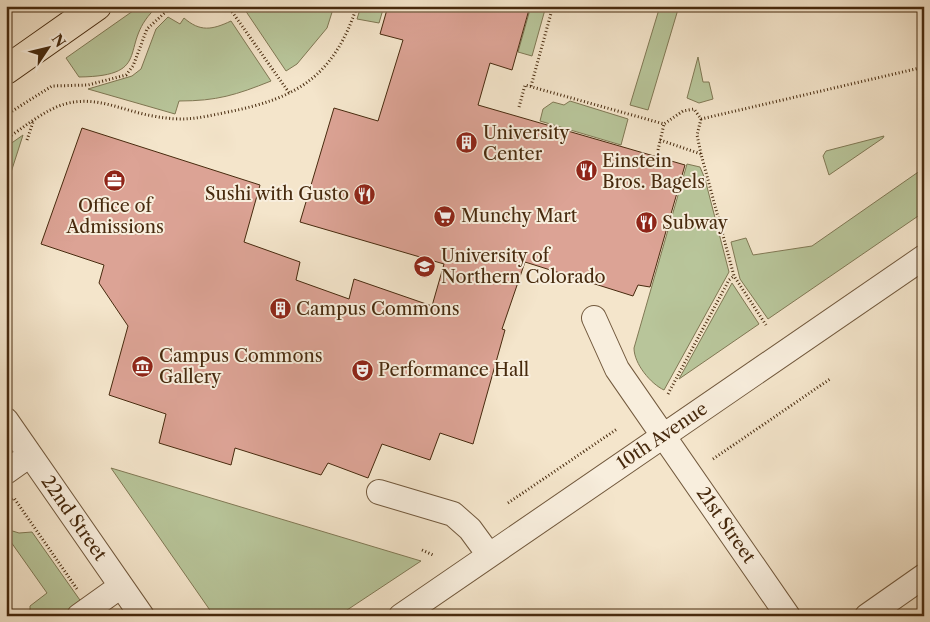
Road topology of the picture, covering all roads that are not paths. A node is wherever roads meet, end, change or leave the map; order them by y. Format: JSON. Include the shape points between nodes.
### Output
{"nodes":[{"id":1,"x":97,"y":6,"type":"edge"},
{"id":2,"x":6,"y":70,"type":"edge"},
{"id":3,"x":924,"y":257,"type":"edge"},
{"id":4,"x":594,"y":318,"type":"dead end"},
{"id":5,"x":6,"y":420,"type":"edge"},
{"id":6,"x":664,"y":435,"type":"junction"},
{"id":7,"x":30,"y":455,"type":"junction"},
{"id":8,"x":6,"y":472,"type":"edge"},
{"id":9,"x":379,"y":492,"type":"dead end"},
{"id":10,"x":489,"y":555,"type":"junction"},
{"id":11,"x":924,"y":576,"type":"edge"},
{"id":12,"x":121,"y":586,"type":"junction"},
{"id":13,"x":84,"y":612,"type":"edge"},
{"id":14,"x":142,"y":616,"type":"edge"},
{"id":15,"x":401,"y":616,"type":"edge"},
{"id":16,"x":788,"y":616,"type":"edge"},
{"id":17,"x":867,"y":616,"type":"edge"}],
"edges":[{"from":1,"to":2,"type":"main road"},
{"from":3,"to":6,"type":"street","name":"10th Avenue"},
{"from":4,"to":6,"type":"street","name":"21st Street","via":[[617,369]]},
{"from":5,"to":7,"type":"street","name":"22nd Street"},
{"from":6,"to":10,"type":"street","name":"10th Avenue"},
{"from":6,"to":16,"type":"street","name":"21st Street"},
{"from":7,"to":8,"type":"street"},
{"from":7,"to":12,"type":"street","name":"22nd Street"},
{"from":9,"to":10,"type":"street","via":[[453,514],[470,529]]},
{"from":10,"to":15,"type":"street","name":"10th Avenue"},
{"from":11,"to":17,"type":"street"},
{"from":12,"to":13,"type":"street"},
{"from":12,"to":14,"type":"street","name":"22nd Street"}]}
